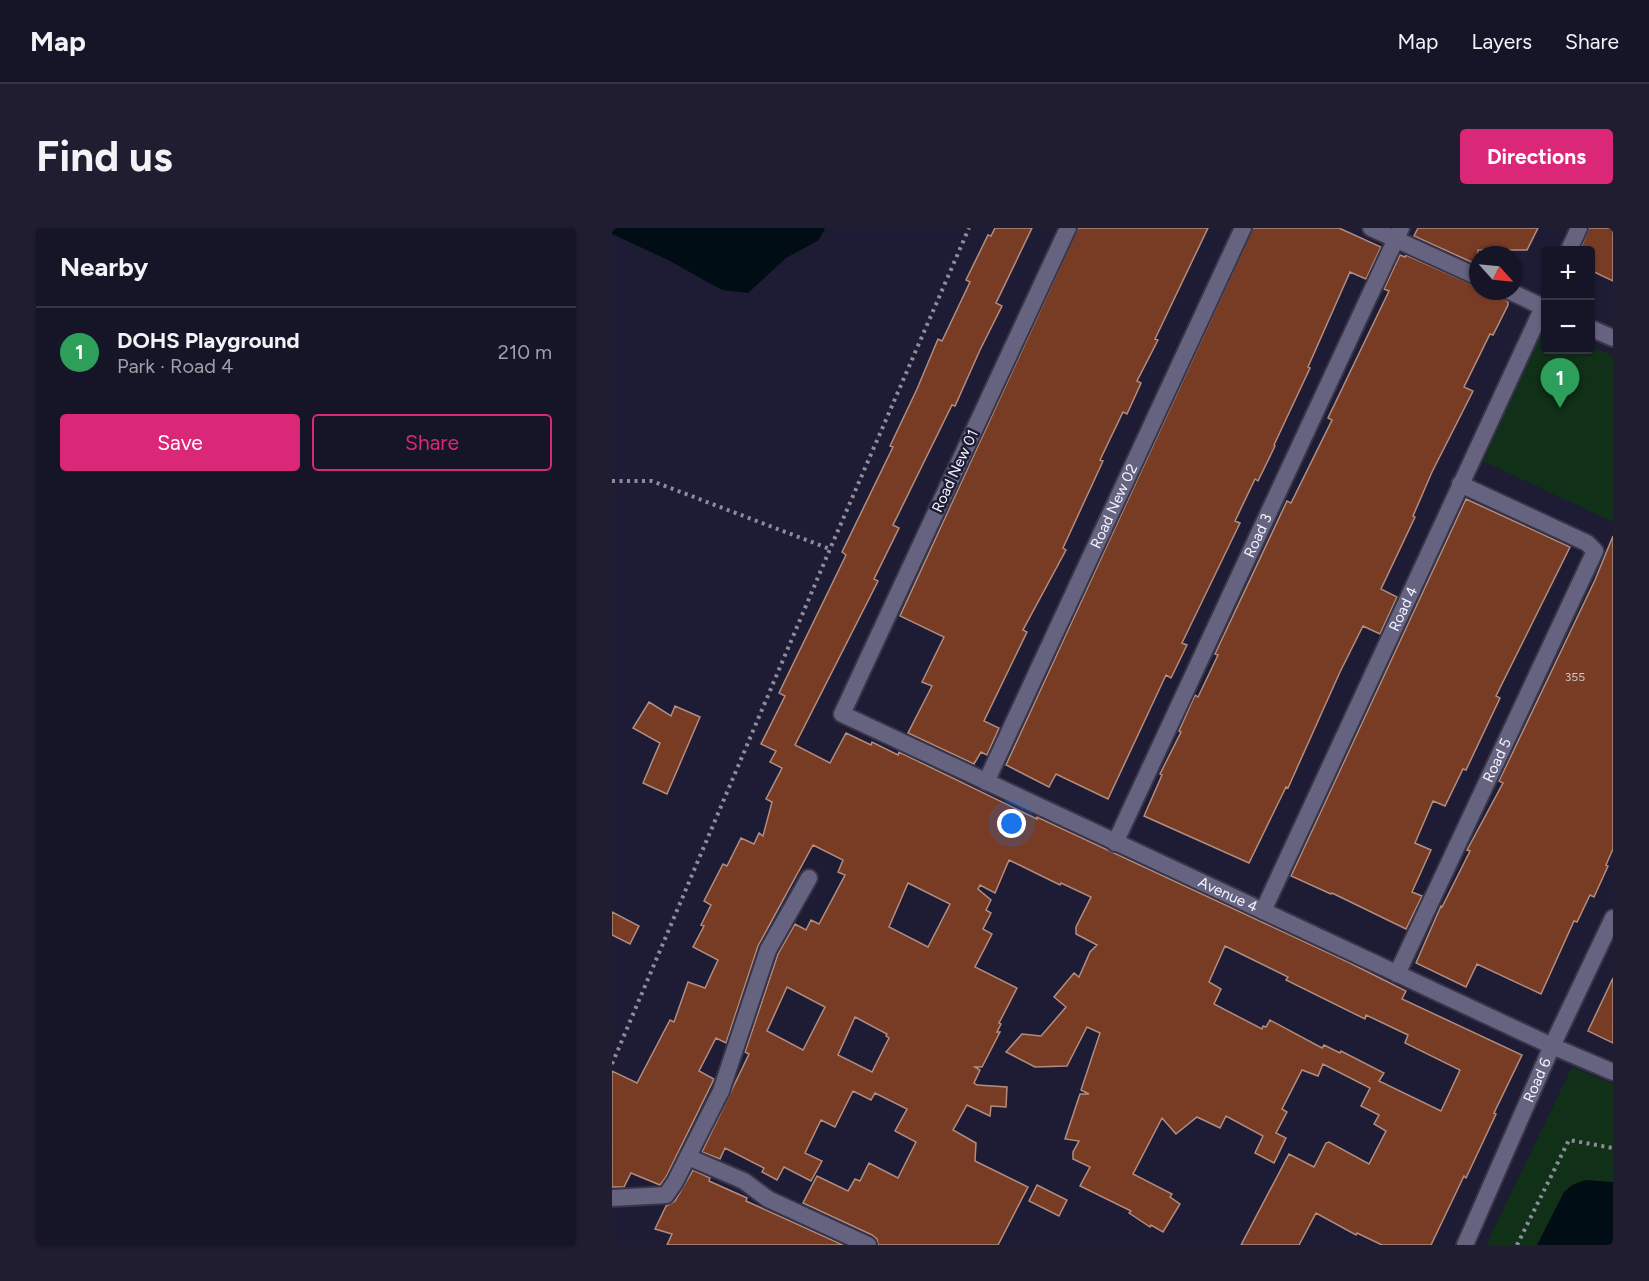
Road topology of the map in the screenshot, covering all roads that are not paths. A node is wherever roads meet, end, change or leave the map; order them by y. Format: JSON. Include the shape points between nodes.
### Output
{"nodes":[{"id":1,"x":1068,"y":228,"type":"edge"},
{"id":2,"x":1243,"y":228,"type":"edge"},
{"id":3,"x":1371,"y":228,"type":"edge"},
{"id":4,"x":1579,"y":228,"type":"edge"},
{"id":5,"x":1398,"y":234,"type":"edge"},
{"id":6,"x":1571,"y":246,"type":"edge"},
{"id":7,"x":1469,"y":272,"type":"edge"},
{"id":8,"x":1523,"y":297,"type":"edge"},
{"id":9,"x":1541,"y":304,"type":"edge"},
{"id":10,"x":1541,"y":314,"type":"edge"},
{"id":11,"x":1595,"y":330,"type":"edge"},
{"id":12,"x":1613,"y":338,"type":"edge"},
{"id":13,"x":1460,"y":484,"type":"junction"},
{"id":14,"x":842,"y":714,"type":"joint"},
{"id":15,"x":986,"y":782,"type":"junction"},
{"id":16,"x":1115,"y":843,"type":"junction"},
{"id":17,"x":809,"y":878,"type":"dead end"},
{"id":18,"x":1263,"y":911,"type":"junction"},
{"id":19,"x":1613,"y":918,"type":"edge"},
{"id":20,"x":1397,"y":974,"type":"junction"},
{"id":21,"x":1552,"y":1046,"type":"junction"},
{"id":22,"x":1613,"y":1072,"type":"edge"},
{"id":23,"x":688,"y":1157,"type":"junction"},
{"id":24,"x":612,"y":1198,"type":"edge"},
{"id":25,"x":868,"y":1245,"type":"edge"},
{"id":26,"x":1465,"y":1245,"type":"edge"}],
"edges":[{"from":1,"to":14,"type":"street","name":"Road New 01"},
{"from":2,"to":15,"type":"street","name":"Road New 02"},
{"from":3,"to":5,"type":"street"},
{"from":4,"to":6,"type":"street"},
{"from":5,"to":7,"type":"street"},
{"from":5,"to":16,"type":"street","name":"Road 3"},
{"from":8,"to":9,"type":"street"},
{"from":10,"to":13,"type":"street","name":"Road 4"},
{"from":11,"to":12,"type":"street"},
{"from":13,"to":18,"type":"street","name":"Road 4"},
{"from":13,"to":20,"type":"street","name":"Road 5","via":[[1595,550]]},
{"from":14,"to":15,"type":"street","name":"Avenue 4"},
{"from":15,"to":16,"type":"street","name":"Avenue 4"},
{"from":16,"to":18,"type":"street","name":"Avenue 4"},
{"from":17,"to":23,"type":"street","via":[[768,950],[721,1091]]},
{"from":18,"to":20,"type":"street","name":"Avenue 4"},
{"from":19,"to":21,"type":"street","name":"Road 6"},
{"from":20,"to":21,"type":"street","name":"Avenue 4"},
{"from":21,"to":22,"type":"street","name":"Avenue 4"},
{"from":21,"to":26,"type":"street","name":"Road 6"},
{"from":23,"to":24,"type":"street","via":[[666,1195]]},
{"from":23,"to":25,"type":"street","via":[[744,1181],[768,1199]]}]}
